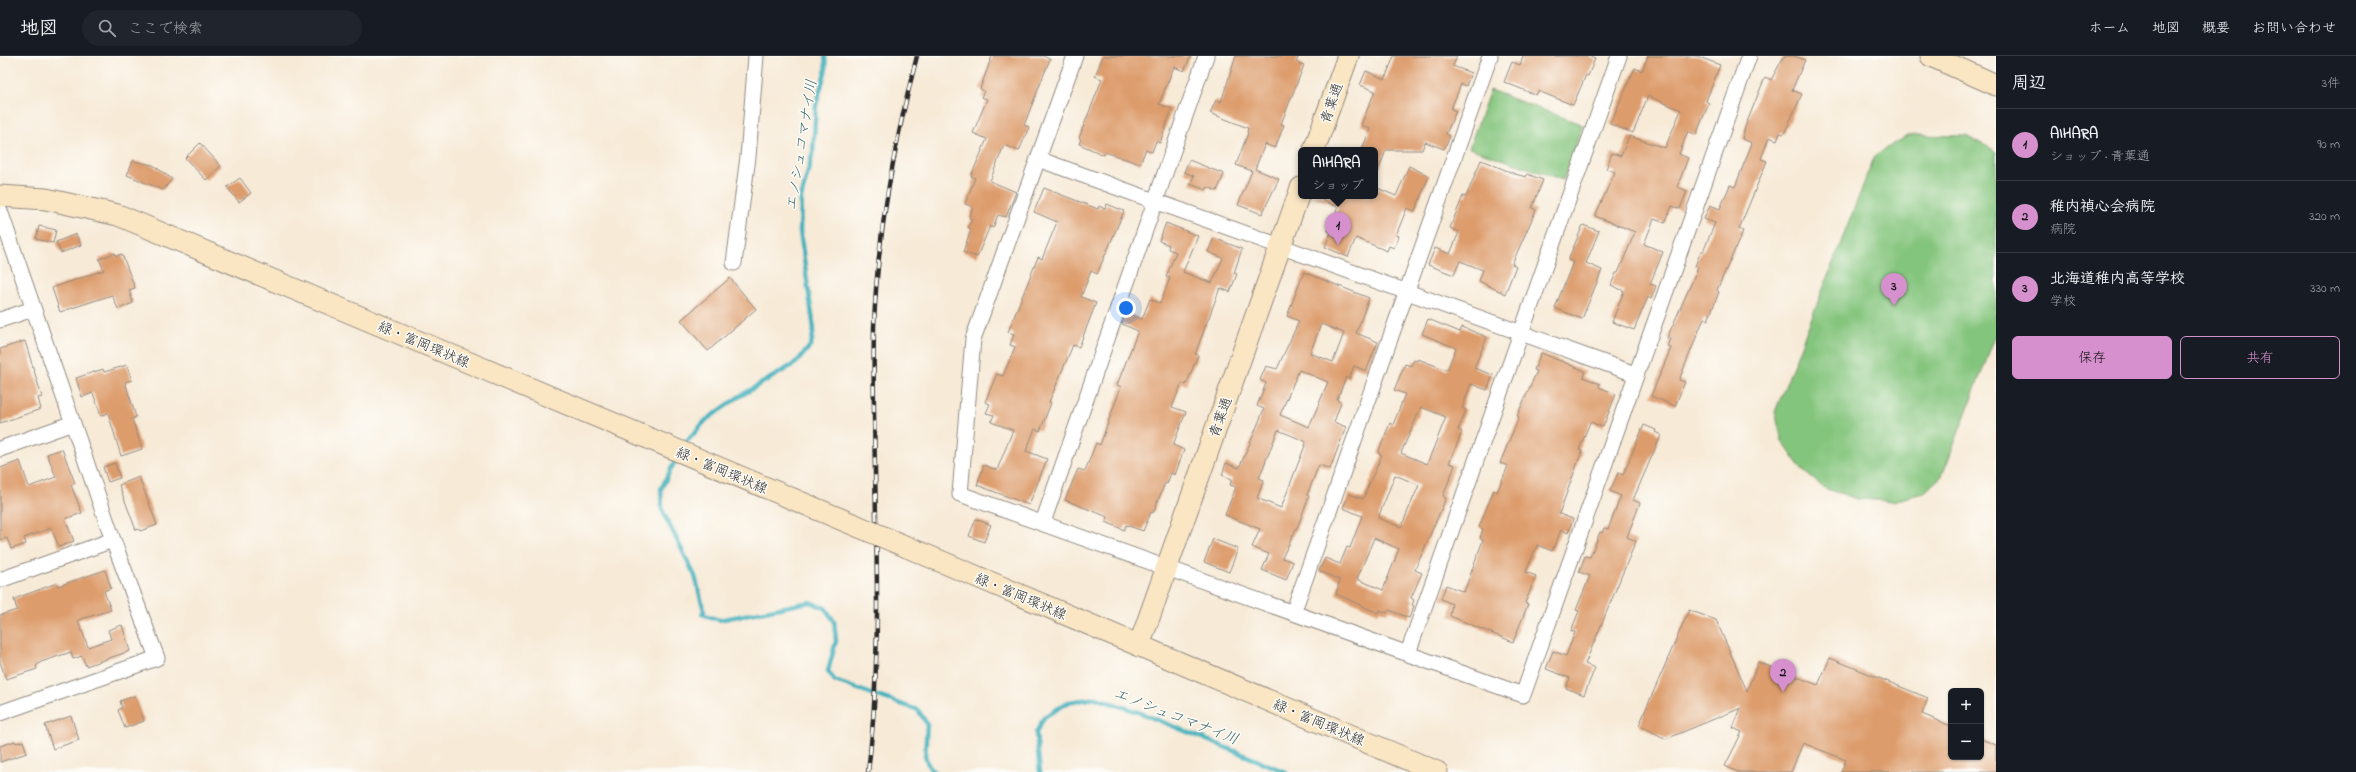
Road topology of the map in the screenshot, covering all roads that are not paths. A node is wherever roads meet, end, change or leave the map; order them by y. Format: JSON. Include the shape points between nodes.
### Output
{"nodes":[{"id":1,"x":756,"y":56,"type":"edge"},
{"id":2,"x":1075,"y":56,"type":"edge"},
{"id":3,"x":1206,"y":56,"type":"edge"},
{"id":4,"x":1348,"y":56,"type":"edge"},
{"id":5,"x":1490,"y":56,"type":"edge"},
{"id":6,"x":1620,"y":56,"type":"edge"},
{"id":7,"x":1749,"y":56,"type":"edge"},
{"id":8,"x":1935,"y":57,"type":"edge"},
{"id":9,"x":1996,"y":85,"type":"edge"},
{"id":10,"x":1315,"y":147,"type":"edge"},
{"id":11,"x":1038,"y":159,"type":"junction"},
{"id":12,"x":0,"y":196,"type":"edge"},
{"id":13,"x":1298,"y":196,"type":"edge"},
{"id":14,"x":1155,"y":201,"type":"junction"},
{"id":15,"x":0,"y":211,"type":"edge"},
{"id":16,"x":1280,"y":247,"type":"junction"},
{"id":17,"x":734,"y":263,"type":"dead end"},
{"id":18,"x":1406,"y":291,"type":"junction"},
{"id":19,"x":33,"y":309,"type":"junction"},
{"id":20,"x":0,"y":320,"type":"edge"},
{"id":21,"x":1521,"y":332,"type":"junction"},
{"id":22,"x":1635,"y":374,"type":"junction"},
{"id":23,"x":73,"y":423,"type":"junction"},
{"id":24,"x":0,"y":449,"type":"edge"},
{"id":25,"x":1043,"y":522,"type":"junction"},
{"id":26,"x":112,"y":540,"type":"junction"},
{"id":27,"x":1166,"y":567,"type":"junction"},
{"id":28,"x":0,"y":580,"type":"edge"},
{"id":29,"x":1293,"y":613,"type":"junction"},
{"id":30,"x":1139,"y":646,"type":"junction"},
{"id":31,"x":1408,"y":654,"type":"junction"},
{"id":32,"x":0,"y":712,"type":"edge"},
{"id":33,"x":1437,"y":772,"type":"edge"}],
"edges":[{"from":1,"to":17,"type":"street","via":[[748,157]]},
{"from":2,"to":11,"type":"street"},
{"from":3,"to":14,"type":"street"},
{"from":4,"to":10,"type":"street","name":"青葉通"},
{"from":5,"to":18,"type":"street"},
{"from":6,"to":21,"type":"street"},
{"from":7,"to":22,"type":"street"},
{"from":8,"to":9,"type":"street"},
{"from":11,"to":14,"type":"street"},
{"from":11,"to":25,"type":"street","via":[[974,339],[960,494]]},
{"from":12,"to":30,"type":"street","name":"緑・富岡環状線","bridge":true,"via":[[46,199],[118,215]]},
{"from":13,"to":16,"type":"street","name":"青葉通"},
{"from":14,"to":16,"type":"street"},
{"from":14,"to":25,"type":"street"},
{"from":15,"to":19,"type":"street"},
{"from":16,"to":18,"type":"street"},
{"from":16,"to":27,"type":"street","name":"青葉通"},
{"from":18,"to":21,"type":"street"},
{"from":18,"to":29,"type":"street"},
{"from":19,"to":20,"type":"street"},
{"from":19,"to":23,"type":"street"},
{"from":21,"to":22,"type":"street"},
{"from":21,"to":31,"type":"street"},
{"from":22,"to":31,"type":"street","via":[[1523,695]]},
{"from":23,"to":24,"type":"street"},
{"from":23,"to":26,"type":"street"},
{"from":25,"to":27,"type":"street"},
{"from":26,"to":28,"type":"street"},
{"from":26,"to":32,"type":"street","via":[[157,658]]},
{"from":27,"to":29,"type":"street"},
{"from":27,"to":30,"type":"street","name":"青葉通"},
{"from":29,"to":31,"type":"street"},
{"from":30,"to":33,"type":"street","name":"緑・富岡環状線"}]}
